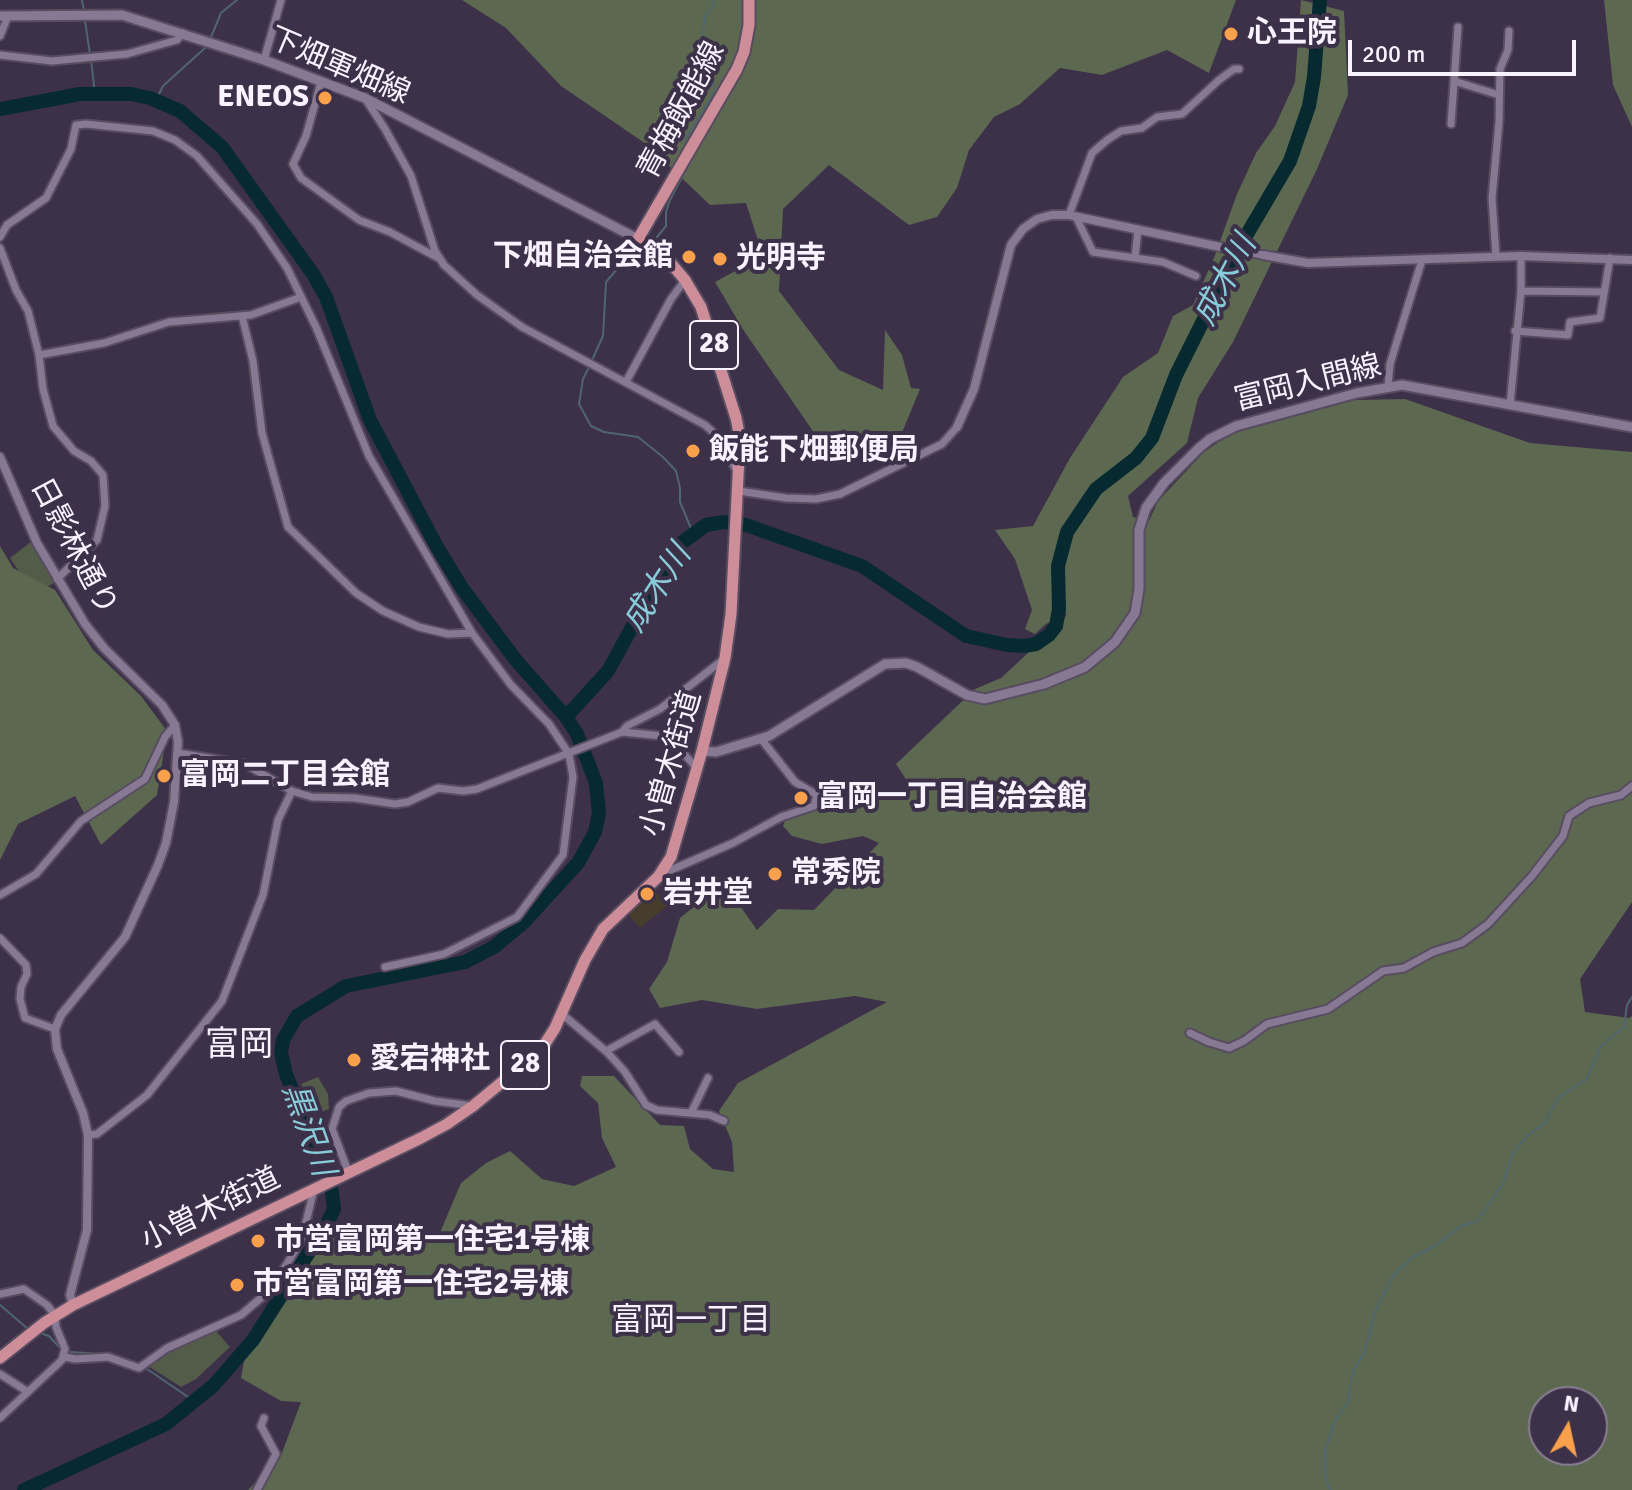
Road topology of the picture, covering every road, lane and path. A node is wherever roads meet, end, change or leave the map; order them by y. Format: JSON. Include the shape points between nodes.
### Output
{"nodes":[{"id":1,"x":281,"y":0,"type":"edge"},
{"id":2,"x":749,"y":0,"type":"edge"},
{"id":3,"x":4,"y":16,"type":"edge"},
{"id":4,"x":1458,"y":27,"type":"dead end"},
{"id":5,"x":1509,"y":31,"type":"dead end"},
{"id":6,"x":183,"y":33,"type":"junction"},
{"id":7,"x":0,"y":36,"type":"edge"},
{"id":8,"x":0,"y":55,"type":"edge"},
{"id":9,"x":264,"y":60,"type":"junction"},
{"id":10,"x":1239,"y":69,"type":"dead end"},
{"id":11,"x":1454,"y":81,"type":"junction"},
{"id":12,"x":321,"y":82,"type":"junction"},
{"id":13,"x":1499,"y":95,"type":"junction"},
{"id":14,"x":365,"y":98,"type":"junction"},
{"id":15,"x":1451,"y":124,"type":"dead end"},
{"id":16,"x":1073,"y":216,"type":"junction"},
{"id":17,"x":1138,"y":230,"type":"junction"},
{"id":18,"x":0,"y":237,"type":"edge"},
{"id":19,"x":638,"y":239,"type":"junction"},
{"id":20,"x":0,"y":248,"type":"edge"},
{"id":21,"x":1225,"y":248,"type":"joint"},
{"id":22,"x":1263,"y":255,"type":"joint"},
{"id":23,"x":1521,"y":256,"type":"junction"},
{"id":24,"x":1135,"y":257,"type":"junction"},
{"id":25,"x":1496,"y":257,"type":"junction"},
{"id":26,"x":1610,"y":258,"type":"junction"},
{"id":27,"x":441,"y":259,"type":"junction"},
{"id":28,"x":1422,"y":260,"type":"junction"},
{"id":29,"x":1632,"y":260,"type":"edge"},
{"id":30,"x":1196,"y":276,"type":"dead end"},
{"id":31,"x":685,"y":280,"type":"junction"},
{"id":32,"x":1521,"y":291,"type":"junction"},
{"id":33,"x":1604,"y":292,"type":"junction"},
{"id":34,"x":301,"y":297,"type":"junction"},
{"id":35,"x":242,"y":316,"type":"junction"},
{"id":36,"x":1515,"y":331,"type":"junction"},
{"id":37,"x":39,"y":355,"type":"junction"},
{"id":38,"x":626,"y":382,"type":"junction"},
{"id":39,"x":1388,"y":386,"type":"junction"},
{"id":40,"x":1510,"y":405,"type":"junction"},
{"id":41,"x":957,"y":427,"type":"joint"},
{"id":42,"x":1632,"y":427,"type":"edge"},
{"id":43,"x":0,"y":457,"type":"edge"},
{"id":44,"x":740,"y":476,"type":"junction"},
{"id":45,"x":738,"y":494,"type":"junction"},
{"id":46,"x":57,"y":579,"type":"junction"},
{"id":47,"x":472,"y":633,"type":"junction"},
{"id":48,"x":725,"y":658,"type":"junction"},
{"id":49,"x":175,"y":725,"type":"junction"},
{"id":50,"x":622,"y":732,"type":"junction"},
{"id":51,"x":762,"y":740,"type":"junction"},
{"id":52,"x":702,"y":751,"type":"junction"},
{"id":53,"x":178,"y":753,"type":"junction"},
{"id":54,"x":569,"y":754,"type":"junction"},
{"id":55,"x":698,"y":766,"type":"junction"},
{"id":56,"x":1632,"y":786,"type":"edge"},
{"id":57,"x":292,"y":791,"type":"junction"},
{"id":58,"x":664,"y":869,"type":"junction"},
{"id":59,"x":0,"y":895,"type":"edge"},
{"id":60,"x":0,"y":938,"type":"edge"},
{"id":61,"x":385,"y":967,"type":"dead end"},
{"id":62,"x":562,"y":1014,"type":"junction"},
{"id":63,"x":55,"y":1029,"type":"junction"},
{"id":64,"x":1190,"y":1033,"type":"dead end"},
{"id":65,"x":606,"y":1051,"type":"junction"},
{"id":66,"x":679,"y":1052,"type":"dead end"},
{"id":67,"x":708,"y":1078,"type":"dead end"},
{"id":68,"x":473,"y":1106,"type":"junction"},
{"id":69,"x":691,"y":1113,"type":"junction"},
{"id":70,"x":724,"y":1121,"type":"dead end"},
{"id":71,"x":88,"y":1135,"type":"junction"},
{"id":72,"x":344,"y":1173,"type":"junction"},
{"id":73,"x":316,"y":1187,"type":"junction"},
{"id":74,"x":0,"y":1294,"type":"edge"},
{"id":75,"x":73,"y":1305,"type":"junction"},
{"id":76,"x":55,"y":1315,"type":"junction"},
{"id":77,"x":65,"y":1357,"type":"junction"},
{"id":78,"x":0,"y":1358,"type":"edge"},
{"id":79,"x":0,"y":1374,"type":"edge"},
{"id":80,"x":28,"y":1392,"type":"junction"},
{"id":81,"x":0,"y":1418,"type":"edge"},
{"id":82,"x":264,"y":1418,"type":"dead end"},
{"id":83,"x":257,"y":1490,"type":"edge"}],
"edges":[{"from":1,"to":9,"type":"street"},
{"from":2,"to":19,"type":"main road","name":"青梅飯能線","via":[[749,25],[737,69]]},
{"from":3,"to":6,"type":"main road","name":"下畑軍畑線","via":[[122,15]]},
{"from":3,"to":7,"type":"street"},
{"from":4,"to":11,"type":"street"},
{"from":5,"to":13,"type":"street"},
{"from":6,"to":8,"type":"street","via":[[177,40],[127,54],[52,61]]},
{"from":6,"to":9,"type":"main road","name":"下畑軍畑線"},
{"from":9,"to":12,"type":"main road","name":"下畑軍畑線"},
{"from":10,"to":16,"type":"street","via":[[1182,114],[1121,131],[1092,153]]},
{"from":11,"to":13,"type":"street"},
{"from":11,"to":15,"type":"street"},
{"from":12,"to":14,"type":"main road","name":"下畑軍畑線"},
{"from":12,"to":27,"type":"street","via":[[293,164],[301,178],[359,220]]},
{"from":13,"to":25,"type":"street","via":[[1492,198]]},
{"from":14,"to":19,"type":"main road","name":"下畑軍畑線"},
{"from":14,"to":27,"type":"street","via":[[411,176]]},
{"from":16,"to":17,"type":"street"},
{"from":16,"to":24,"type":"street","via":[[1093,252]]},
{"from":16,"to":41,"type":"street","via":[[1037,219],[1011,245],[974,389]]},
{"from":17,"to":21,"type":"street"},
{"from":17,"to":24,"type":"street"},
{"from":18,"to":34,"type":"street","via":[[7,225],[46,198],[71,149],[76,125],[153,131],[175,140],[217,177],[262,231]]},
{"from":19,"to":31,"type":"main road","name":"小曽木街道","number":"28"},
{"from":20,"to":37,"type":"street","via":[[28,311]]},
{"from":21,"to":22,"type":"street"},
{"from":22,"to":28,"type":"street","via":[[1308,263]]},
{"from":23,"to":25,"type":"street"},
{"from":23,"to":26,"type":"street"},
{"from":23,"to":32,"type":"street"},
{"from":24,"to":30,"type":"street"},
{"from":25,"to":28,"type":"street"},
{"from":26,"to":29,"type":"street"},
{"from":26,"to":33,"type":"street"},
{"from":27,"to":38,"type":"street","via":[[477,295],[522,327]]},
{"from":28,"to":39,"type":"street"},
{"from":31,"to":38,"type":"street"},
{"from":31,"to":44,"type":"main road","name":"小曽木街道","number":"28","via":[[701,307],[736,418]]},
{"from":32,"to":33,"type":"street"},
{"from":32,"to":36,"type":"street"},
{"from":33,"to":36,"type":"street","via":[[1600,318],[1570,322],[1568,335]]},
{"from":34,"to":35,"type":"street"},
{"from":34,"to":47,"type":"street","via":[[369,456]]},
{"from":35,"to":37,"type":"street","via":[[169,322],[104,343]]},
{"from":35,"to":47,"type":"street","via":[[262,433],[288,527],[356,593],[383,611],[419,627]]},
{"from":36,"to":40,"type":"street"},
{"from":37,"to":46,"type":"street","via":[[53,426],[103,475],[105,506],[97,540]]},
{"from":38,"to":44,"type":"street","via":[[711,429]]},
{"from":39,"to":40,"type":"main road","name":"富岡入間線","via":[[1415,386]]},
{"from":39,"to":51,"type":"main road","name":"富岡入間線","via":[[1251,421],[1199,448],[1164,483],[1142,517],[1135,613],[1115,642],[1085,667],[985,699],[906,663],[885,664]]},
{"from":40,"to":42,"type":"main road","name":"富岡入間線"},
{"from":41,"to":45,"type":"street","via":[[942,444],[840,494],[816,499]]},
{"from":43,"to":46,"type":"street","name":"日影林通り"},
{"from":44,"to":45,"type":"main road","name":"小曽木街道","number":"28"},
{"from":45,"to":48,"type":"main road","name":"小曽木街道","number":"28"},
{"from":46,"to":49,"type":"street","name":"日影林通り","via":[[94,637],[149,690]]},
{"from":47,"to":54,"type":"street"},
{"from":48,"to":50,"type":"street"},
{"from":48,"to":52,"type":"main road","name":"小曽木街道","number":"28"},
{"from":49,"to":53,"type":"street"},
{"from":49,"to":59,"type":"street","via":[[145,779],[81,821],[36,874]]},
{"from":50,"to":54,"type":"street"},
{"from":50,"to":55,"type":"street","via":[[663,736]]},
{"from":51,"to":52,"type":"main road","name":"富岡入間線"},
{"from":51,"to":58,"type":"street","via":[[795,782],[817,795],[814,806]]},
{"from":52,"to":55,"type":"main road","name":"小曽木街道","number":"28"},
{"from":53,"to":57,"type":"street","via":[[245,764]]},
{"from":53,"to":63,"type":"street","via":[[166,843],[136,916]]},
{"from":54,"to":57,"type":"street","via":[[477,789],[433,789],[402,803]]},
{"from":54,"to":61,"type":"street","via":[[573,777],[563,855],[517,917],[444,954]]},
{"from":55,"to":58,"type":"main road","name":"小曽木街道","number":"28"},
{"from":56,"to":64,"type":"street","via":[[1569,816],[1563,836],[1532,876],[1488,924],[1462,943],[1404,968],[1383,971],[1328,1009],[1267,1024],[1229,1048]]},
{"from":57,"to":71,"type":"street","via":[[278,820],[263,895],[222,1001],[147,1095],[97,1134]]},
{"from":58,"to":62,"type":"main road","name":"小曽木街道","number":"28","via":[[603,929]]},
{"from":60,"to":63,"type":"street","via":[[26,965],[20,999],[25,1018]]},
{"from":62,"to":65,"type":"street"},
{"from":62,"to":68,"type":"main road","name":"小曽木街道","number":"28","via":[[541,1050]]},
{"from":63,"to":71,"type":"street","via":[[57,1049]]},
{"from":65,"to":66,"type":"street","via":[[655,1024]]},
{"from":65,"to":69,"type":"street","via":[[646,1105]]},
{"from":67,"to":69,"type":"street"},
{"from":68,"to":72,"type":"main road","name":"小曽木街道","number":"28"},
{"from":68,"to":72,"type":"street","via":[[396,1091],[346,1101],[332,1129]]},
{"from":69,"to":70,"type":"street"},
{"from":71,"to":75,"type":"street","via":[[87,1230],[70,1295]]},
{"from":72,"to":73,"type":"main road","name":"小曽木街道","number":"28"},
{"from":73,"to":75,"type":"main road","name":"小曽木街道","number":"28"},
{"from":73,"to":77,"type":"street","via":[[302,1239],[262,1297],[241,1315],[167,1348],[139,1368],[108,1357]]},
{"from":74,"to":76,"type":"street","via":[[24,1289]]},
{"from":75,"to":76,"type":"main road","name":"小曽木街道","number":"28"},
{"from":76,"to":77,"type":"street"},
{"from":76,"to":78,"type":"main road","name":"小曽木街道","number":"28"},
{"from":77,"to":80,"type":"street"},
{"from":79,"to":80,"type":"street"},
{"from":80,"to":81,"type":"street"},
{"from":82,"to":83,"type":"street","via":[[261,1426],[276,1454]]}]}
